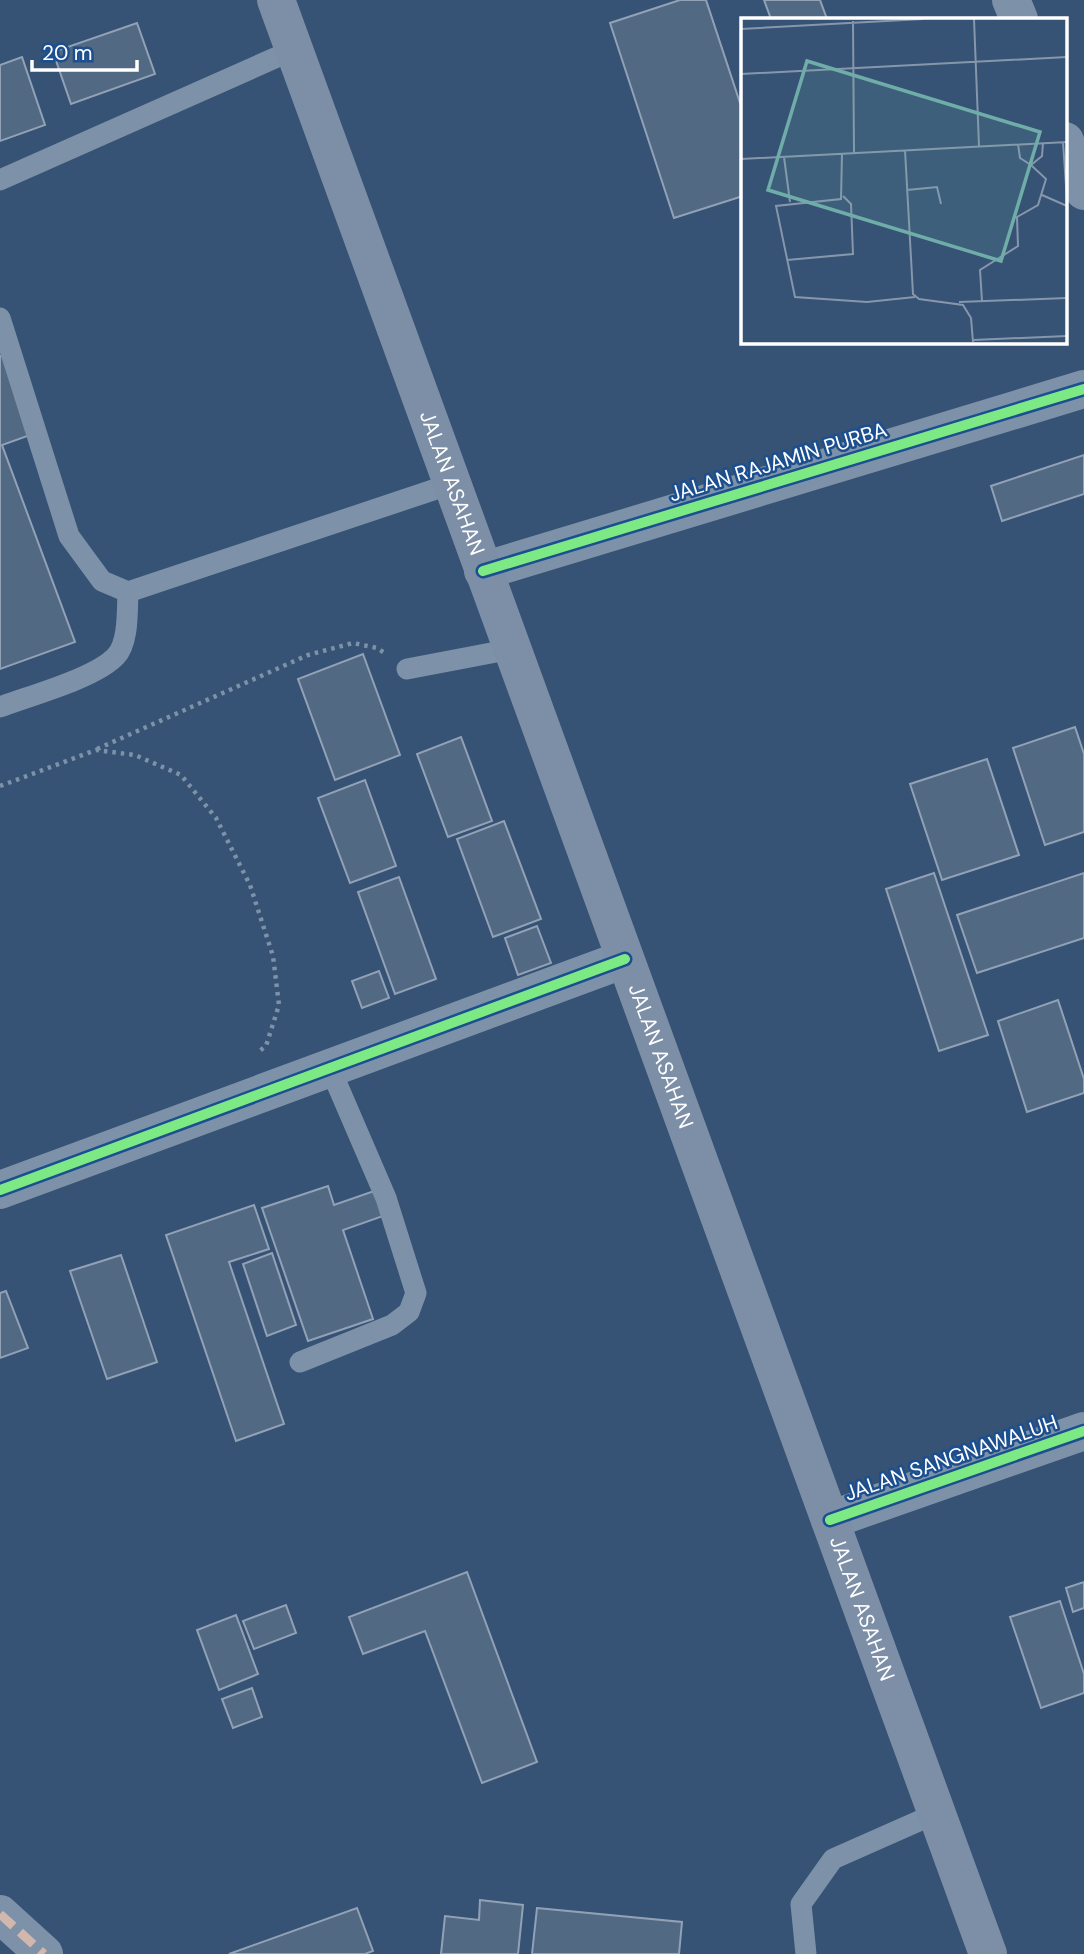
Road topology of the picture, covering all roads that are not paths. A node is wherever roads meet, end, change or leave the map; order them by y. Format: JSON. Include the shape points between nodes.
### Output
{"nodes":[{"id":1,"x":276,"y":0,"type":"edge"},
{"id":2,"x":1011,"y":0,"type":"edge"},
{"id":3,"x":1018,"y":18,"type":"edge"},
{"id":4,"x":293,"y":50,"type":"junction"},
{"id":5,"x":1066,"y":144,"type":"edge"},
{"id":6,"x":0,"y":180,"type":"edge"},
{"id":7,"x":1084,"y":191,"type":"edge"},
{"id":8,"x":0,"y":318,"type":"edge"},
{"id":9,"x":1084,"y":390,"type":"edge"},
{"id":10,"x":451,"y":484,"type":"junction"},
{"id":11,"x":484,"y":571,"type":"junction"},
{"id":12,"x":128,"y":592,"type":"junction"},
{"id":13,"x":512,"y":649,"type":"junction"},
{"id":14,"x":407,"y":669,"type":"road end"},
{"id":15,"x":0,"y":707,"type":"edge"},
{"id":16,"x":625,"y":958,"type":"junction"},
{"id":17,"x":330,"y":1068,"type":"junction"},
{"id":18,"x":0,"y":1190,"type":"edge"},
{"id":19,"x":300,"y":1362,"type":"dead end"},
{"id":20,"x":1084,"y":1431,"type":"edge"},
{"id":21,"x":830,"y":1520,"type":"junction"},
{"id":22,"x":937,"y":1813,"type":"junction"},
{"id":23,"x":0,"y":1914,"type":"edge"},
{"id":24,"x":44,"y":1954,"type":"edge"},
{"id":25,"x":806,"y":1954,"type":"edge"},
{"id":26,"x":988,"y":1954,"type":"edge"}],
"edges":[{"from":1,"to":4,"type":"main road","name":"JALAN ASAHAN"},
{"from":2,"to":3,"type":"street"},
{"from":4,"to":6,"type":"lane"},
{"from":4,"to":10,"type":"main road","name":"JALAN ASAHAN"},
{"from":5,"to":7,"type":"street"},
{"from":8,"to":12,"type":"lane","via":[[69,536],[102,581]]},
{"from":9,"to":11,"type":"street","name":"JALAN RAJAMIN PURBA"},
{"from":10,"to":11,"type":"main road","name":"JALAN ASAHAN"},
{"from":10,"to":12,"type":"lane"},
{"from":11,"to":13,"type":"main road","name":"JALAN ASAHAN"},
{"from":12,"to":15,"type":"lane","via":[[127,628],[117,656],[90,673]]},
{"from":13,"to":14,"type":"lane"},
{"from":13,"to":16,"type":"main road","name":"JALAN ASAHAN"},
{"from":16,"to":17,"type":"street"},
{"from":16,"to":21,"type":"main road","name":"JALAN ASAHAN"},
{"from":17,"to":18,"type":"street"},
{"from":17,"to":19,"type":"lane","via":[[386,1198],[416,1293],[410,1312],[392,1325]]},
{"from":20,"to":21,"type":"street","name":"JALAN SANGNAWALUH"},
{"from":21,"to":22,"type":"main road","name":"JALAN ASAHAN"},
{"from":22,"to":25,"type":"lane","via":[[833,1858],[801,1904]]},
{"from":22,"to":26,"type":"main road","name":"JALAN ASAHAN"},
{"from":23,"to":24,"type":"street"}]}
